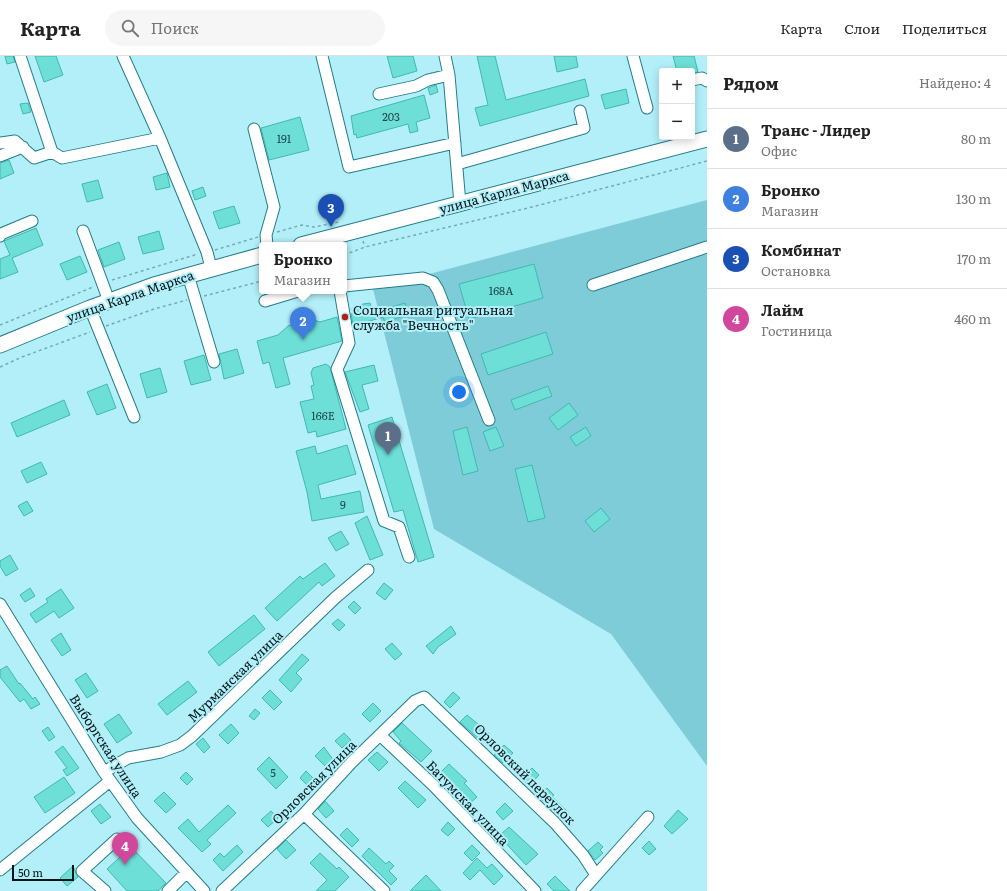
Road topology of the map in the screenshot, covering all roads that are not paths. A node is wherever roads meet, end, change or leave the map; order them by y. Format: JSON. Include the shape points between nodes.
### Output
{"nodes":[{"id":1,"x":20,"y":56,"type":"edge"},
{"id":2,"x":123,"y":56,"type":"edge"},
{"id":3,"x":322,"y":56,"type":"edge"},
{"id":4,"x":445,"y":56,"type":"edge"},
{"id":5,"x":633,"y":56,"type":"edge"},
{"id":6,"x":449,"y":75,"type":"junction"},
{"id":7,"x":695,"y":79,"type":"edge"},
{"id":8,"x":707,"y":82,"type":"edge"},
{"id":9,"x":379,"y":94,"type":"dead end"},
{"id":10,"x":646,"y":108,"type":"dead end"},
{"id":11,"x":580,"y":110,"type":"dead end"},
{"id":12,"x":254,"y":129,"type":"dead end"},
{"id":13,"x":160,"y":138,"type":"junction"},
{"id":14,"x":707,"y":139,"type":"edge"},
{"id":15,"x":455,"y":143,"type":"junction"},
{"id":16,"x":671,"y":143,"type":"edge"},
{"id":17,"x":0,"y":144,"type":"edge"},
{"id":18,"x":23,"y":147,"type":"junction"},
{"id":19,"x":52,"y":152,"type":"junction"},
{"id":20,"x":0,"y":156,"type":"edge"},
{"id":21,"x":457,"y":164,"type":"junction"},
{"id":22,"x":460,"y":204,"type":"junction"},
{"id":23,"x":32,"y":221,"type":"dead end"},
{"id":24,"x":83,"y":231,"type":"dead end"},
{"id":25,"x":0,"y":236,"type":"edge"},
{"id":26,"x":267,"y":240,"type":"edge"},
{"id":27,"x":326,"y":242,"type":"edge"},
{"id":28,"x":707,"y":247,"type":"edge"},
{"id":29,"x":259,"y":256,"type":"edge"},
{"id":30,"x":211,"y":268,"type":"junction"},
{"id":31,"x":188,"y":275,"type":"junction"},
{"id":32,"x":593,"y":285,"type":"dead end"},
{"id":33,"x":347,"y":286,"type":"edge"},
{"id":34,"x":288,"y":294,"type":"edge"},
{"id":35,"x":341,"y":294,"type":"edge"},
{"id":36,"x":109,"y":301,"type":"junction"},
{"id":37,"x":265,"y":301,"type":"dead end"},
{"id":38,"x":90,"y":308,"type":"junction"},
{"id":39,"x":0,"y":345,"type":"edge"},
{"id":40,"x":214,"y":362,"type":"dead end"},
{"id":41,"x":134,"y":417,"type":"dead end"},
{"id":42,"x":489,"y":420,"type":"dead end"},
{"id":43,"x":409,"y":557,"type":"dead end"},
{"id":44,"x":368,"y":570,"type":"dead end"},
{"id":45,"x":0,"y":604,"type":"edge"},
{"id":46,"x":428,"y":698,"type":"joint"},
{"id":47,"x":380,"y":735,"type":"junction"},
{"id":48,"x":107,"y":776,"type":"junction"},
{"id":49,"x":304,"y":814,"type":"junction"},
{"id":50,"x":648,"y":817,"type":"dead end"},
{"id":51,"x":117,"y":839,"type":"dead end"},
{"id":52,"x":1,"y":868,"type":"edge"},
{"id":53,"x":186,"y":873,"type":"junction"},
{"id":54,"x":596,"y":875,"type":"junction"},
{"id":55,"x":105,"y":891,"type":"edge"},
{"id":56,"x":168,"y":891,"type":"edge"},
{"id":57,"x":204,"y":891,"type":"edge"},
{"id":58,"x":222,"y":891,"type":"edge"},
{"id":59,"x":384,"y":891,"type":"edge"},
{"id":60,"x":535,"y":891,"type":"edge"},
{"id":61,"x":582,"y":891,"type":"edge"}],
"edges":[{"from":1,"to":19,"type":"street"},
{"from":2,"to":13,"type":"street"},
{"from":3,"to":15,"type":"street","via":[[349,166]]},
{"from":4,"to":6,"type":"street"},
{"from":5,"to":10,"type":"street"},
{"from":6,"to":9,"type":"street"},
{"from":6,"to":15,"type":"street"},
{"from":7,"to":8,"type":"street","via":[[702,78]]},
{"from":11,"to":21,"type":"street","via":[[584,128]]},
{"from":12,"to":26,"type":"street","via":[[274,207]]},
{"from":13,"to":19,"type":"street","via":[[62,158]]},
{"from":13,"to":30,"type":"street","via":[[207,252]]},
{"from":14,"to":16,"type":"highway","name":"улица Карла Маркса"},
{"from":15,"to":21,"type":"street"},
{"from":16,"to":22,"type":"highway","name":"улица Карла Маркса"},
{"from":17,"to":18,"type":"street","via":[[15,141]]},
{"from":18,"to":19,"type":"street","via":[[34,158]]},
{"from":18,"to":20,"type":"street"},
{"from":21,"to":22,"type":"street"},
{"from":22,"to":27,"type":"highway","name":"улица Карла Маркса","via":[[361,229]]},
{"from":23,"to":25,"type":"street"},
{"from":24,"to":36,"type":"street"},
{"from":28,"to":32,"type":"street"},
{"from":29,"to":30,"type":"highway","name":"улица Карла Маркса"},
{"from":30,"to":31,"type":"highway","name":"улица Карла Маркса"},
{"from":31,"to":36,"type":"highway","name":"улица Карла Маркса"},
{"from":31,"to":40,"type":"street"},
{"from":33,"to":42,"type":"street","via":[[422,278],[432,282],[438,290]]},
{"from":34,"to":37,"type":"street"},
{"from":35,"to":43,"type":"street","via":[[349,343],[337,369],[384,521],[399,527]]},
{"from":36,"to":38,"type":"highway","name":"улица Карла Маркса"},
{"from":38,"to":39,"type":"highway","name":"улица Карла Маркса"},
{"from":38,"to":41,"type":"street"},
{"from":44,"to":48,"type":"street","name":"Мурманская улица","via":[[192,736],[180,745],[161,752],[128,758]]},
{"from":45,"to":48,"type":"street","name":"Выборгская улица"},
{"from":46,"to":47,"type":"street","name":"Орловская улица","via":[[415,701]]},
{"from":46,"to":54,"type":"street","name":"Орловский переулок","via":[[555,823],[583,855]]},
{"from":47,"to":49,"type":"street","name":"Орловская улица"},
{"from":47,"to":60,"type":"street","name":"Батумская улица"},
{"from":48,"to":52,"type":"street","name":"Мурманская улица"},
{"from":48,"to":53,"type":"street","name":"Выборгская улица","via":[[138,818]]},
{"from":49,"to":58,"type":"street","name":"Орловская улица"},
{"from":49,"to":59,"type":"street"},
{"from":50,"to":54,"type":"street"},
{"from":51,"to":55,"type":"street","via":[[82,871]]},
{"from":53,"to":56,"type":"street"},
{"from":53,"to":57,"type":"street","name":"Выборгская улица"},
{"from":54,"to":61,"type":"street"}]}
